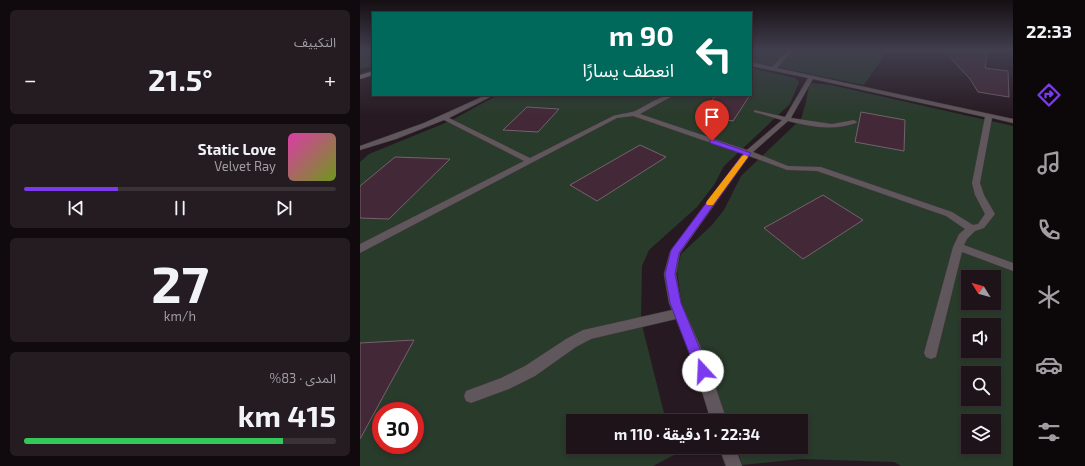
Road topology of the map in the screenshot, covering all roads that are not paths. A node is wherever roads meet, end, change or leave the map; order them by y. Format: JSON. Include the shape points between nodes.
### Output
{"nodes":[{"id":1,"x":786,"y":72,"type":"edge"},
{"id":2,"x":372,"y":73,"type":"edge"},
{"id":3,"x":360,"y":77,"type":"edge"},
{"id":4,"x":811,"y":77,"type":"junction"},
{"id":5,"x":489,"y":96,"type":"edge"},
{"id":6,"x":669,"y":96,"type":"edge"},
{"id":7,"x":756,"y":111,"type":"dead end"},
{"id":8,"x":634,"y":114,"type":"junction"},
{"id":9,"x":989,"y":115,"type":"junction"},
{"id":10,"x":445,"y":118,"type":"junction"},
{"id":11,"x":788,"y":118,"type":"junction"},
{"id":12,"x":1013,"y":121,"type":"edge"},
{"id":13,"x":854,"y":122,"type":"dead end"},
{"id":14,"x":360,"y":148,"type":"edge"},
{"id":15,"x":748,"y":153,"type":"junction"},
{"id":16,"x":530,"y":161,"type":"junction"},
{"id":17,"x":972,"y":229,"type":"junction"},
{"id":18,"x":958,"y":247,"type":"junction"},
{"id":19,"x":360,"y":248,"type":"edge"},
{"id":20,"x":1013,"y":266,"type":"edge"},
{"id":21,"x":680,"y":313,"type":"junction"},
{"id":22,"x":931,"y":353,"type":"dead end"},
{"id":23,"x":470,"y":396,"type":"dead end"},
{"id":24,"x":717,"y":414,"type":"edge"},
{"id":25,"x":730,"y":454,"type":"edge"},
{"id":26,"x":734,"y":466,"type":"edge"}],
"edges":[{"from":1,"to":4,"type":"street"},
{"from":2,"to":3,"type":"street"},
{"from":4,"to":9,"type":"street"},
{"from":4,"to":11,"type":"street"},
{"from":5,"to":10,"type":"street"},
{"from":6,"to":8,"type":"street"},
{"from":7,"to":11,"type":"street"},
{"from":8,"to":15,"type":"street"},
{"from":8,"to":16,"type":"street","via":[[615,117]]},
{"from":9,"to":12,"type":"street"},
{"from":9,"to":17,"type":"street","via":[[976,183],[977,192],[990,214],[981,226]]},
{"from":10,"to":14,"type":"street","via":[[406,134]]},
{"from":10,"to":16,"type":"street"},
{"from":11,"to":13,"type":"street","via":[[816,126],[845,125]]},
{"from":11,"to":15,"type":"street"},
{"from":15,"to":17,"type":"street","via":[[787,168],[818,169],[935,208]]},
{"from":15,"to":21,"type":"street","via":[[675,252],[670,274],[675,303]]},
{"from":16,"to":19,"type":"street"},
{"from":17,"to":18,"type":"street","via":[[963,237]]},
{"from":18,"to":20,"type":"street"},
{"from":18,"to":22,"type":"street"},
{"from":21,"to":23,"type":"street","via":[[588,334],[530,371]]},
{"from":21,"to":24,"type":"street","via":[[699,359]]},
{"from":25,"to":26,"type":"street"}]}
